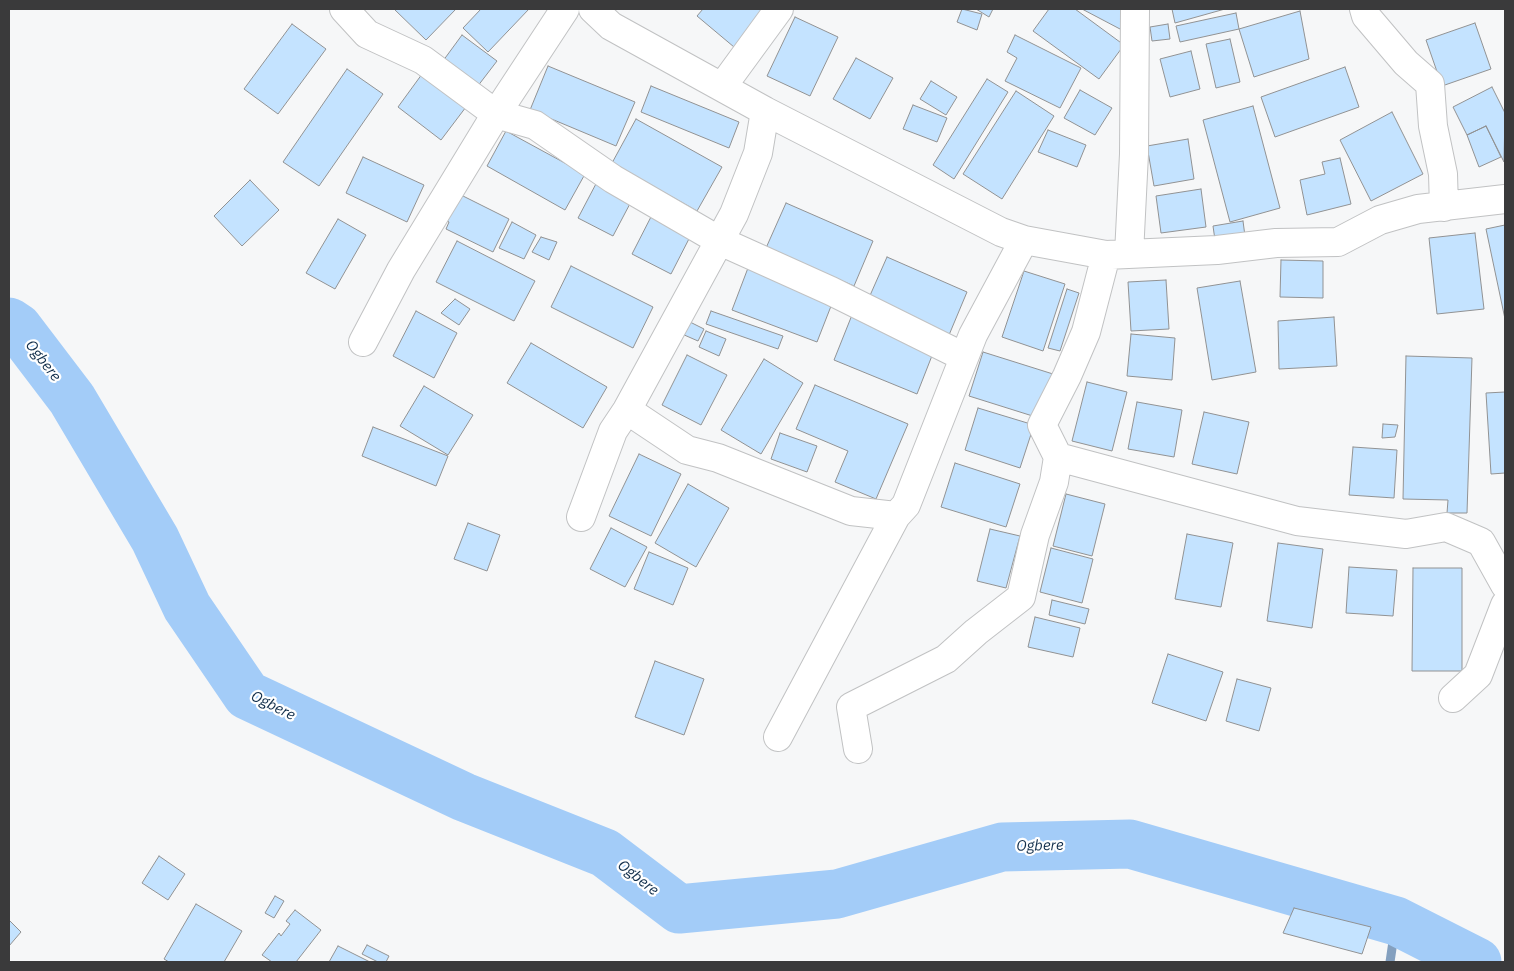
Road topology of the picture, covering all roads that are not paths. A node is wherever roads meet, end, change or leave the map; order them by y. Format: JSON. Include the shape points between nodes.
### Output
{"nodes":[{"id":1,"x":344,"y":9,"type":"edge"},
{"id":2,"x":565,"y":9,"type":"edge"},
{"id":3,"x":593,"y":9,"type":"edge"},
{"id":4,"x":779,"y":9,"type":"edge"},
{"id":5,"x":1135,"y":9,"type":"edge"},
{"id":6,"x":1364,"y":9,"type":"edge"},
{"id":7,"x":722,"y":87,"type":"junction"},
{"id":8,"x":765,"y":111,"type":"junction"},
{"id":9,"x":496,"y":114,"type":"junction"},
{"id":10,"x":1505,"y":199,"type":"edge"},
{"id":11,"x":1444,"y":207,"type":"junction"},
{"id":12,"x":1024,"y":240,"type":"junction"},
{"id":13,"x":720,"y":241,"type":"junction"},
{"id":14,"x":1118,"y":254,"type":"junction"},
{"id":15,"x":363,"y":342,"type":"dead end"},
{"id":16,"x":964,"y":357,"type":"junction"},
{"id":17,"x":627,"y":410,"type":"junction"},
{"id":18,"x":1058,"y":457,"type":"junction"},
{"id":19,"x":896,"y":516,"type":"junction"},
{"id":20,"x":581,"y":517,"type":"dead end"},
{"id":21,"x":1505,"y":585,"type":"edge"},
{"id":22,"x":1505,"y":605,"type":"edge"},
{"id":23,"x":1453,"y":698,"type":"dead end"},
{"id":24,"x":778,"y":737,"type":"dead end"},
{"id":25,"x":858,"y":749,"type":"dead end"}],
"edges":[{"from":1,"to":9,"type":"street","via":[[367,34],[423,60]]},
{"from":2,"to":9,"type":"street"},
{"from":3,"to":7,"type":"street","via":[[611,26]]},
{"from":4,"to":7,"type":"street"},
{"from":5,"to":14,"type":"street","via":[[1134,154]]},
{"from":6,"to":11,"type":"street","via":[[1366,16],[1406,63],[1430,84],[1433,126],[1444,174]]},
{"from":7,"to":8,"type":"street"},
{"from":8,"to":12,"type":"street","via":[[1001,232]]},
{"from":8,"to":13,"type":"street","via":[[758,153]]},
{"from":9,"to":13,"type":"street","via":[[536,126],[613,179]]},
{"from":9,"to":15,"type":"street","via":[[401,270]]},
{"from":10,"to":11,"type":"street"},
{"from":11,"to":14,"type":"street","via":[[1418,209],[1380,220],[1338,242]]},
{"from":12,"to":14,"type":"street"},
{"from":12,"to":16,"type":"street"},
{"from":13,"to":16,"type":"street","via":[[831,291]]},
{"from":13,"to":17,"type":"street"},
{"from":14,"to":18,"type":"street","via":[[1067,376],[1042,425]]},
{"from":16,"to":19,"type":"street","via":[[906,505]]},
{"from":17,"to":19,"type":"street","via":[[687,450],[718,458],[851,511]]},
{"from":17,"to":20,"type":"street","via":[[613,431]]},
{"from":18,"to":21,"type":"street","via":[[1297,521],[1406,534],[1446,527],[1481,542]]},
{"from":18,"to":25,"type":"street","via":[[1021,598],[946,659],[851,707]]},
{"from":19,"to":24,"type":"street"},
{"from":22,"to":23,"type":"street","via":[[1478,675]]}]}
